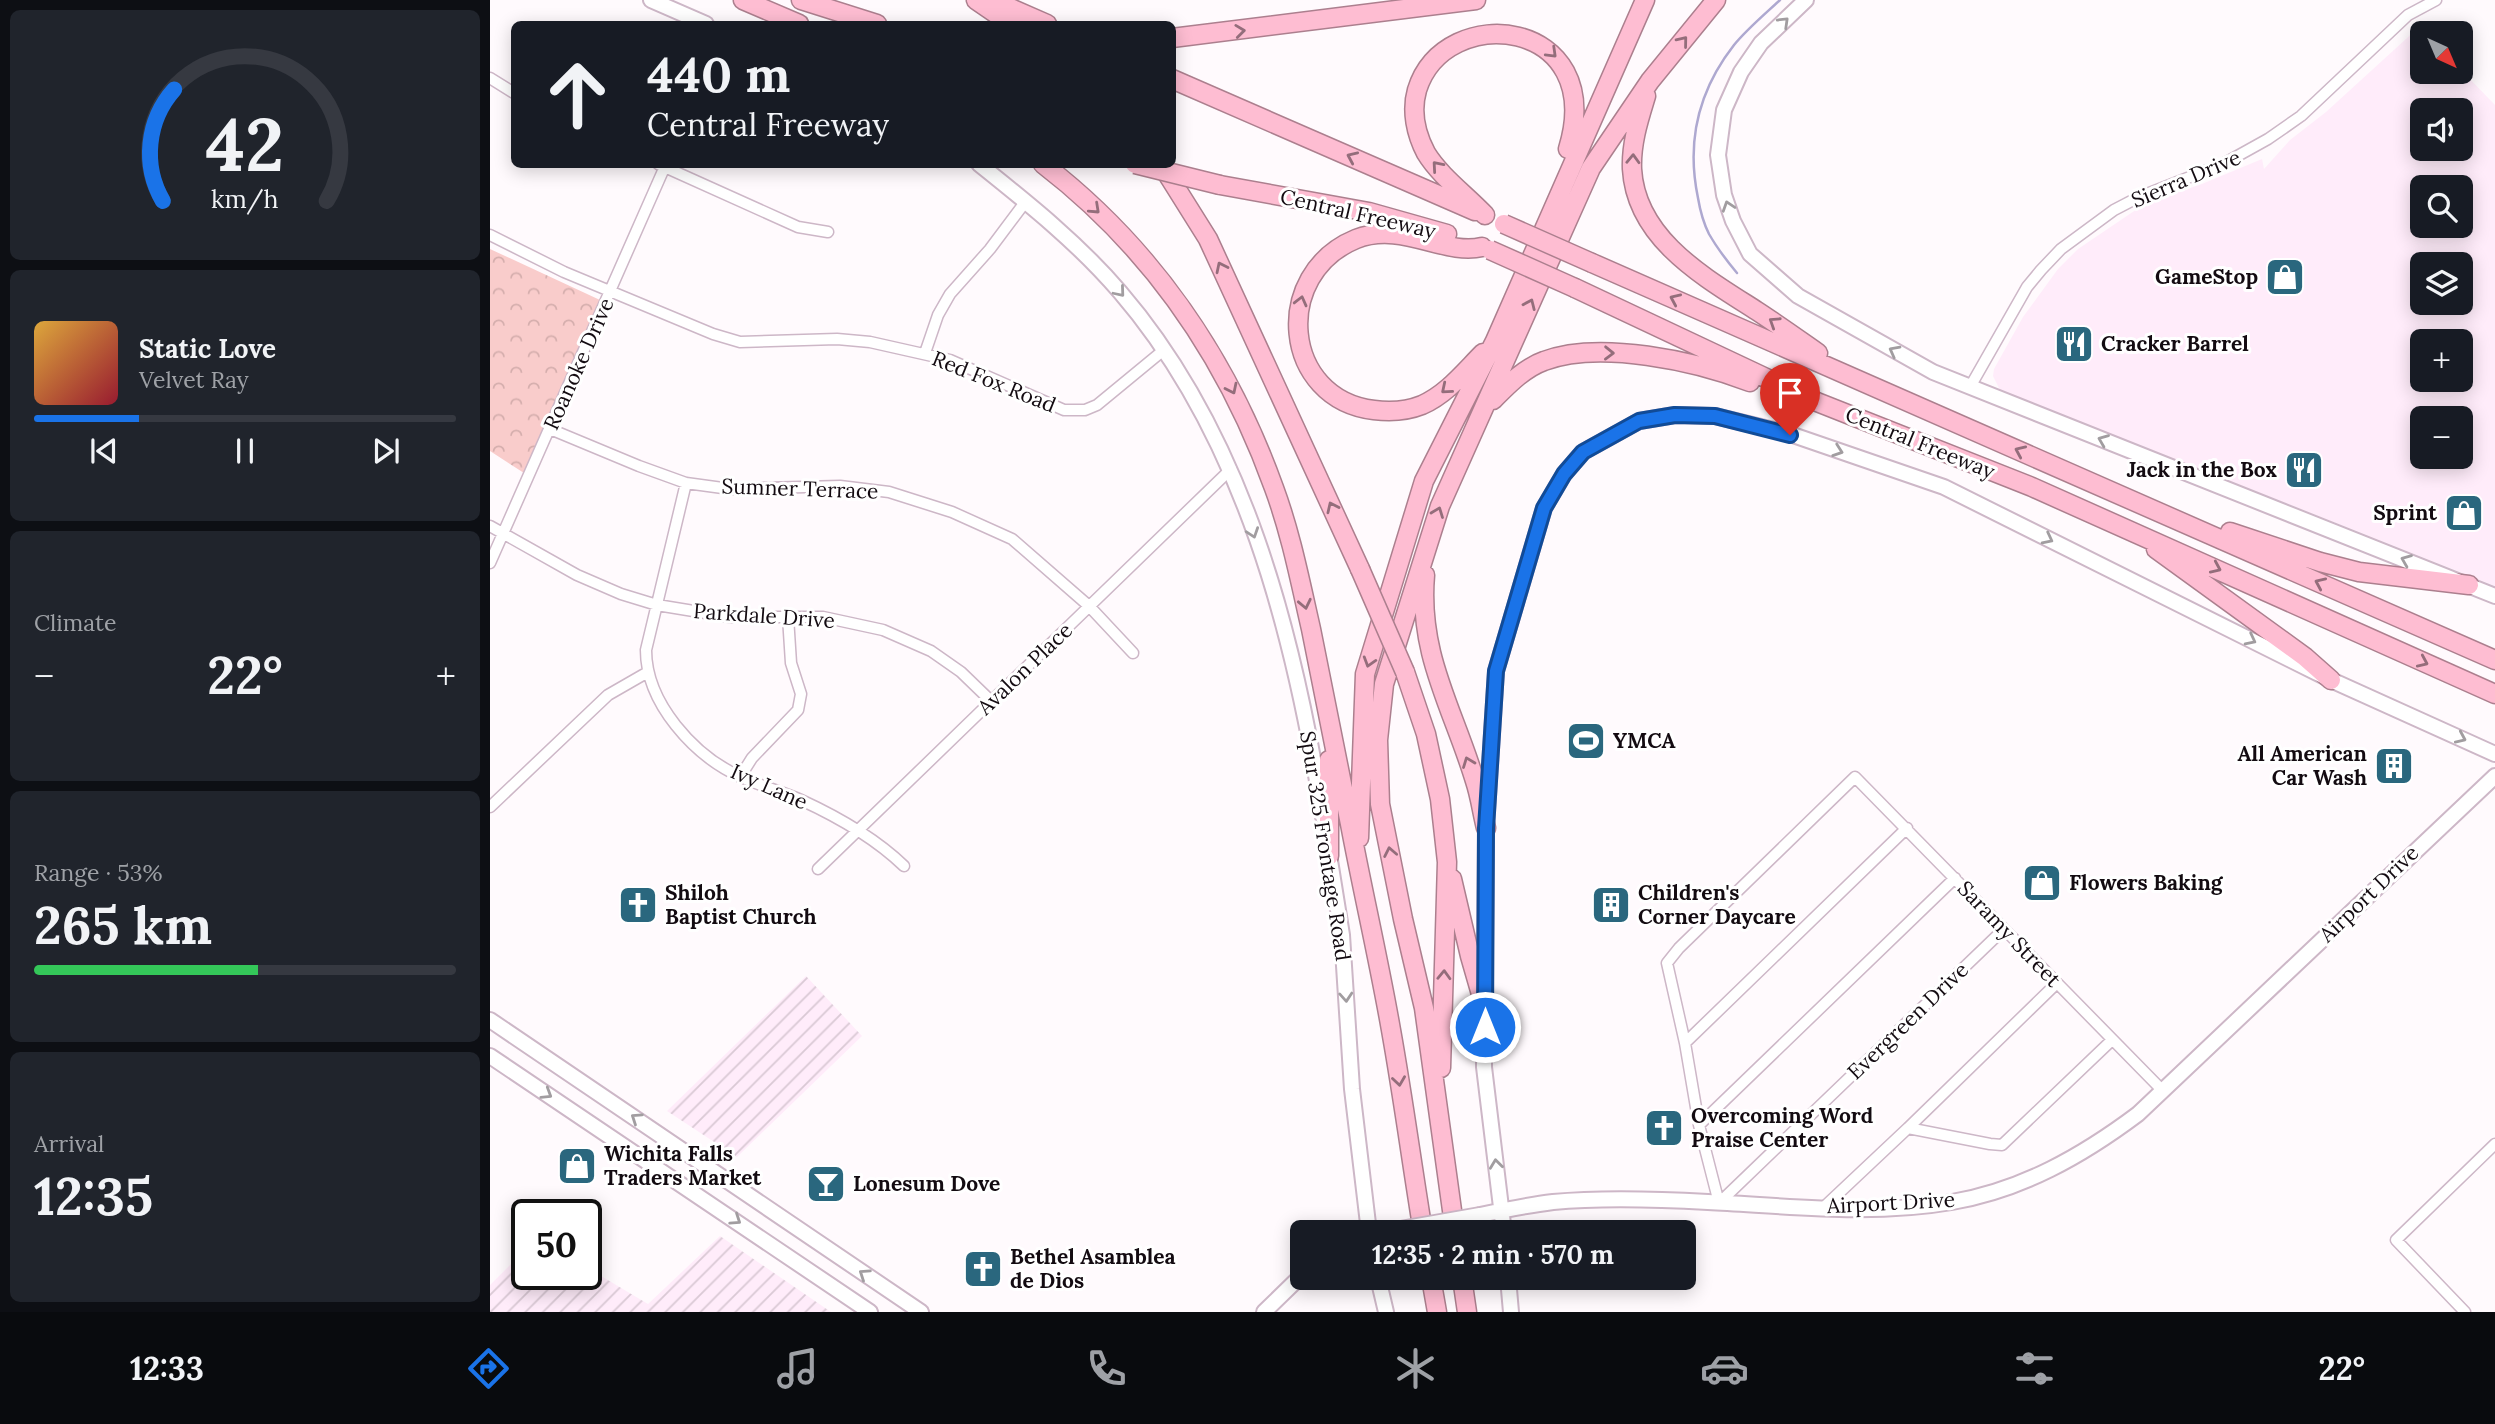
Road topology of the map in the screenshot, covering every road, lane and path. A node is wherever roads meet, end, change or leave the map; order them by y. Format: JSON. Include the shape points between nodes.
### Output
{"nodes":[{"id":1,"x":651,"y":0,"type":"edge"},
{"id":2,"x":744,"y":0,"type":"edge"},
{"id":3,"x":801,"y":0,"type":"edge"},
{"id":4,"x":976,"y":0,"type":"edge"},
{"id":5,"x":992,"y":0,"type":"edge"},
{"id":6,"x":1476,"y":0,"type":"edge"},
{"id":7,"x":1645,"y":0,"type":"edge"},
{"id":8,"x":1716,"y":0,"type":"edge"},
{"id":9,"x":1806,"y":0,"type":"edge"},
{"id":10,"x":2436,"y":0,"type":"edge"},
{"id":11,"x":699,"y":21,"type":"edge"},
{"id":12,"x":792,"y":21,"type":"edge"},
{"id":13,"x":868,"y":21,"type":"edge"},
{"id":14,"x":1007,"y":21,"type":"edge"},
{"id":15,"x":1040,"y":21,"type":"edge"},
{"id":16,"x":1176,"y":38,"type":"edge"},
{"id":17,"x":490,"y":78,"type":"edge"},
{"id":18,"x":1176,"y":81,"type":"edge"},
{"id":19,"x":1650,"y":81,"type":"junction"},
{"id":20,"x":511,"y":91,"type":"edge"},
{"id":21,"x":662,"y":168,"type":"edge"},
{"id":22,"x":670,"y":168,"type":"edge"},
{"id":23,"x":984,"y":168,"type":"edge"},
{"id":24,"x":1048,"y":168,"type":"edge"},
{"id":25,"x":1151,"y":168,"type":"edge"},
{"id":26,"x":1164,"y":168,"type":"edge"},
{"id":27,"x":1556,"y":199,"type":"junction"},
{"id":28,"x":1026,"y":201,"type":"junction"},
{"id":29,"x":1485,"y":215,"type":"junction"},
{"id":30,"x":828,"y":232,"type":"dead end"},
{"id":31,"x":490,"y":235,"type":"edge"},
{"id":32,"x":1486,"y":249,"type":"junction"},
{"id":33,"x":611,"y":291,"type":"junction"},
{"id":34,"x":1495,"y":341,"type":"junction"},
{"id":35,"x":1165,"y":349,"type":"junction"},
{"id":36,"x":925,"y":353,"type":"junction"},
{"id":37,"x":1849,"y":375,"type":"junction"},
{"id":38,"x":1970,"y":387,"type":"junction"},
{"id":39,"x":1817,"y":402,"type":"junction"},
{"id":40,"x":1485,"y":408,"type":"junction"},
{"id":41,"x":550,"y":429,"type":"junction"},
{"id":42,"x":1231,"y":469,"type":"junction"},
{"id":43,"x":686,"y":483,"type":"junction"},
{"id":44,"x":2150,"y":508,"type":"junction"},
{"id":45,"x":490,"y":526,"type":"edge"},
{"id":46,"x":2131,"y":530,"type":"junction"},
{"id":47,"x":504,"y":536,"type":"junction"},
{"id":48,"x":1429,"y":538,"type":"junction"},
{"id":49,"x":490,"y":563,"type":"edge"},
{"id":50,"x":2469,"y":585,"type":"junction"},
{"id":51,"x":2495,"y":596,"type":"edge"},
{"id":52,"x":657,"y":606,"type":"junction"},
{"id":53,"x":1089,"y":606,"type":"junction"},
{"id":54,"x":788,"y":617,"type":"junction"},
{"id":55,"x":1133,"y":653,"type":"dead end"},
{"id":56,"x":2495,"y":660,"type":"edge"},
{"id":57,"x":648,"y":672,"type":"junction"},
{"id":58,"x":2332,"y":680,"type":"junction"},
{"id":59,"x":2495,"y":694,"type":"edge"},
{"id":60,"x":991,"y":701,"type":"junction"},
{"id":61,"x":1329,"y":715,"type":"junction"},
{"id":62,"x":2495,"y":754,"type":"edge"},
{"id":63,"x":2495,"y":776,"type":"edge"},
{"id":64,"x":740,"y":777,"type":"junction"},
{"id":65,"x":490,"y":807,"type":"edge"},
{"id":66,"x":1486,"y":828,"type":"junction"},
{"id":67,"x":1907,"y":828,"type":"junction"},
{"id":68,"x":858,"y":830,"type":"junction"},
{"id":69,"x":1329,"y":856,"type":"junction"},
{"id":70,"x":1447,"y":862,"type":"junction"},
{"id":71,"x":904,"y":866,"type":"dead end"},
{"id":72,"x":818,"y":869,"type":"dead end"},
{"id":73,"x":1358,"y":869,"type":"junction"},
{"id":74,"x":1955,"y":878,"type":"junction"},
{"id":75,"x":2004,"y":929,"type":"junction"},
{"id":76,"x":2057,"y":983,"type":"junction"},
{"id":77,"x":1485,"y":1008,"type":"junction"},
{"id":78,"x":490,"y":1020,"type":"edge"},
{"id":79,"x":2112,"y":1040,"type":"junction"},
{"id":80,"x":1685,"y":1044,"type":"junction"},
{"id":81,"x":490,"y":1056,"type":"edge"},
{"id":82,"x":2163,"y":1091,"type":"junction"},
{"id":83,"x":1439,"y":1117,"type":"junction"},
{"id":84,"x":1699,"y":1125,"type":"junction"},
{"id":85,"x":1908,"y":1129,"type":"junction"},
{"id":86,"x":2495,"y":1144,"type":"edge"},
{"id":87,"x":1719,"y":1203,"type":"junction"},
{"id":88,"x":1823,"y":1208,"type":"junction"},
{"id":89,"x":1502,"y":1211,"type":"junction"},
{"id":90,"x":1367,"y":1220,"type":"edge"},
{"id":91,"x":1421,"y":1220,"type":"edge"},
{"id":92,"x":1453,"y":1220,"type":"edge"},
{"id":93,"x":1453,"y":1220,"type":"edge"},
{"id":94,"x":1503,"y":1220,"type":"edge"},
{"id":95,"x":1290,"y":1287,"type":"edge"},
{"id":96,"x":1380,"y":1290,"type":"edge"},
{"id":97,"x":1433,"y":1290,"type":"edge"},
{"id":98,"x":1464,"y":1290,"type":"edge"},
{"id":99,"x":1509,"y":1290,"type":"edge"},
{"id":100,"x":870,"y":1312,"type":"edge"},
{"id":101,"x":921,"y":1312,"type":"edge"},
{"id":102,"x":1264,"y":1312,"type":"edge"},
{"id":103,"x":1385,"y":1312,"type":"edge"},
{"id":104,"x":1437,"y":1312,"type":"edge"},
{"id":105,"x":1467,"y":1312,"type":"edge"},
{"id":106,"x":1511,"y":1312,"type":"edge"},
{"id":107,"x":2465,"y":1312,"type":"edge"}],
"edges":[{"from":1,"to":11,"type":"main road"},
{"from":2,"to":12,"type":"highway"},
{"from":3,"to":13,"type":"highway"},
{"from":4,"to":14,"type":"highway"},
{"from":5,"to":15,"type":"highway"},
{"from":16,"to":6,"type":"highway","one_way":true},
{"from":7,"to":27,"type":"highway"},
{"from":19,"to":8,"type":"highway","one_way":true},
{"from":38,"to":9,"type":"main road","one_way":true,"via":[[1933,372],[1798,296],[1750,254],[1733,221],[1718,155],[1724,110],[1761,43]]},
{"from":10,"to":38,"type":"street","name":"Sierra Drive","via":[[2408,15],[2301,116],[2268,139],[2223,164],[2139,197],[2071,241],[2027,288]]},
{"from":17,"to":20,"type":"street"},
{"from":29,"to":18,"type":"highway","name":"Central Freeway","one_way":true},
{"from":37,"to":19,"type":"highway","one_way":true,"via":[[1702,274],[1654,229],[1636,194],[1632,162]]},
{"from":40,"to":19,"type":"highway","one_way":true,"via":[[1591,168]]},
{"from":21,"to":33,"type":"street","name":"Roanoke Drive"},
{"from":22,"to":30,"type":"street","via":[[798,227]]},
{"from":23,"to":28,"type":"main road"},
{"from":24,"to":61,"type":"highway","one_way":true,"via":[[1133,247],[1193,324],[1223,372],[1275,490],[1295,557]]},
{"from":25,"to":32,"type":"highway","name":"Central Freeway","bridge":true,"via":[[1400,219]]},
{"from":70,"to":26,"type":"highway","one_way":true,"bridge":true,"via":[[1426,734],[1405,671],[1208,239]]},
{"from":29,"to":27,"type":"highway","one_way":true,"via":[[1432,160],[1420,139],[1415,111],[1419,84],[1435,58],[1449,44],[1478,31],[1517,31],[1533,37],[1569,74],[1576,104],[1575,128]]},
{"from":27,"to":34,"type":"highway"},
{"from":28,"to":35,"type":"main road","one_way":true,"via":[[1074,243]]},
{"from":28,"to":36,"type":"street","via":[[950,294]]},
{"from":37,"to":29,"type":"highway","name":"Central Freeway","one_way":true,"bridge":true},
{"from":31,"to":33,"type":"street","name":"Red Fox Road"},
{"from":34,"to":32,"type":"highway","one_way":true,"via":[[1438,396],[1420,406],[1382,411],[1363,409],[1329,391],[1310,368],[1298,335],[1299,306],[1310,277],[1331,254],[1357,239],[1402,234],[1469,250]]},
{"from":32,"to":39,"type":"highway","name":"Central Freeway","bridge":true},
{"from":33,"to":36,"type":"street","name":"Red Fox Road","via":[[740,342],[837,339]]},
{"from":33,"to":41,"type":"street","name":"Roanoke Drive"},
{"from":34,"to":73,"type":"highway","one_way":true,"via":[[1424,481],[1366,674]]},
{"from":35,"to":36,"type":"street","name":"Red Fox Road","via":[[1097,405],[1073,412]]},
{"from":35,"to":42,"type":"main road"},
{"from":44,"to":37,"type":"highway","name":"Central Freeway","one_way":true},
{"from":50,"to":38,"type":"main road","one_way":true},
{"from":40,"to":39,"type":"highway","one_way":true,"via":[[1542,361],[1595,352],[1718,369],[1790,398]]},
{"from":39,"to":46,"type":"highway","name":"Central Freeway"},
{"from":48,"to":40,"type":"highway","one_way":true},
{"from":41,"to":43,"type":"street","name":"Sumner Terrace"},
{"from":41,"to":47,"type":"street","name":"Roanoke Drive"},
{"from":42,"to":53,"type":"street","name":"Avalon Place"},
{"from":42,"to":69,"type":"main road","name":"Spur 325 Frontage Road","one_way":true,"via":[[1277,603],[1314,756]]},
{"from":43,"to":52,"type":"street","name":"Ivy Lane"},
{"from":43,"to":53,"type":"street","name":"Sumner Terrace","via":[[730,489],[840,486],[890,492],[952,512],[1012,539]]},
{"from":44,"to":50,"type":"highway","via":[[2359,572]]},
{"from":56,"to":44,"type":"highway","name":"Central Freeway","one_way":true},
{"from":45,"to":47,"type":"street","name":"Parkdale Drive"},
{"from":46,"to":58,"type":"highway"},
{"from":46,"to":59,"type":"highway","name":"Central Freeway","one_way":true},
{"from":47,"to":49,"type":"street","name":"Roanoke Drive"},
{"from":47,"to":52,"type":"street","name":"Parkdale Drive","via":[[577,575]]},
{"from":66,"to":48,"type":"highway","one_way":true,"via":[[1475,781],[1429,650],[1423,605]]},
{"from":83,"to":48,"type":"highway","one_way":true,"via":[[1424,1008],[1380,804],[1378,740],[1384,684]]},
{"from":50,"to":51,"type":"main road"},
{"from":52,"to":54,"type":"street","name":"Parkdale Drive","via":[[730,617]]},
{"from":52,"to":57,"type":"street","name":"Ivy Lane","via":[[646,650]]},
{"from":53,"to":55,"type":"street","name":"Sumner Terrace"},
{"from":53,"to":60,"type":"street","name":"Avalon Place"},
{"from":54,"to":60,"type":"street","name":"Parkdale Drive","via":[[823,617],[883,630],[931,651]]},
{"from":54,"to":64,"type":"street","via":[[791,663],[801,694],[798,710]]},
{"from":57,"to":64,"type":"street","name":"Ivy Lane","via":[[660,701],[687,738]]},
{"from":57,"to":65,"type":"street","via":[[608,695]]},
{"from":58,"to":62,"type":"main road","name":"Central Freeway","one_way":true},
{"from":66,"to":58,"type":"main road","name":"Central Freeway","one_way":true,"via":[[1496,671],[1544,508],[1583,452],[1639,421],[1675,415],[1715,416],[1790,435],[1944,487]]},
{"from":60,"to":68,"type":"street","name":"Avalon Place"},
{"from":61,"to":69,"type":"highway"},
{"from":61,"to":73,"type":"highway"},
{"from":63,"to":82,"type":"main road","name":"Airport Drive"},
{"from":64,"to":68,"type":"street","name":"Ivy Lane","via":[[799,799]]},
{"from":66,"to":77,"type":"main road"},
{"from":67,"to":74,"type":"street","name":"Saramy Street"},
{"from":67,"to":80,"type":"street"},
{"from":67,"to":80,"type":"street","name":"Saramy Street","via":[[1855,777],[1679,948],[1667,964]]},
{"from":68,"to":71,"type":"street","name":"Ivy Lane"},
{"from":68,"to":72,"type":"street","name":"Avalon Place"},
{"from":69,"to":90,"type":"main road","name":"Spur 325 Frontage Road","one_way":true,"via":[[1342,935]]},
{"from":70,"to":77,"type":"highway"},
{"from":83,"to":70,"type":"highway","one_way":true},
{"from":73,"to":91,"type":"highway","one_way":true,"via":[[1392,1032]]},
{"from":74,"to":75,"type":"street","name":"Saramy Street"},
{"from":74,"to":84,"type":"street"},
{"from":75,"to":76,"type":"street","name":"Saramy Street"},
{"from":75,"to":87,"type":"street","name":"Evergreen Drive"},
{"from":76,"to":79,"type":"street","name":"Saramy Street"},
{"from":76,"to":85,"type":"street"},
{"from":89,"to":77,"type":"main road","one_way":true,"via":[[1485,1067]]},
{"from":101,"to":78,"type":"main road","one_way":true},
{"from":79,"to":82,"type":"street","name":"Saramy Street"},
{"from":79,"to":85,"type":"street","via":[[2002,1144]]},
{"from":80,"to":84,"type":"street"},
{"from":81,"to":100,"type":"main road","one_way":true},
{"from":82,"to":88,"type":"main road","name":"Airport Drive","via":[[2107,1137],[2047,1172],[2014,1184],[1952,1202]]},
{"from":83,"to":92,"type":"highway"},
{"from":84,"to":87,"type":"street"},
{"from":85,"to":88,"type":"street"},
{"from":86,"to":107,"type":"street","via":[[2396,1240]]},
{"from":87,"to":88,"type":"main road","name":"Airport Drive"},
{"from":87,"to":89,"type":"main road","name":"Airport Drive","via":[[1602,1200]]},
{"from":89,"to":93,"type":"main road","name":"Airport Drive","bridge":true},
{"from":89,"to":94,"type":"main road"},
{"from":95,"to":102,"type":"main road"},
{"from":96,"to":103,"type":"main road"},
{"from":97,"to":104,"type":"highway"},
{"from":98,"to":105,"type":"highway"},
{"from":99,"to":106,"type":"main road"}]}
